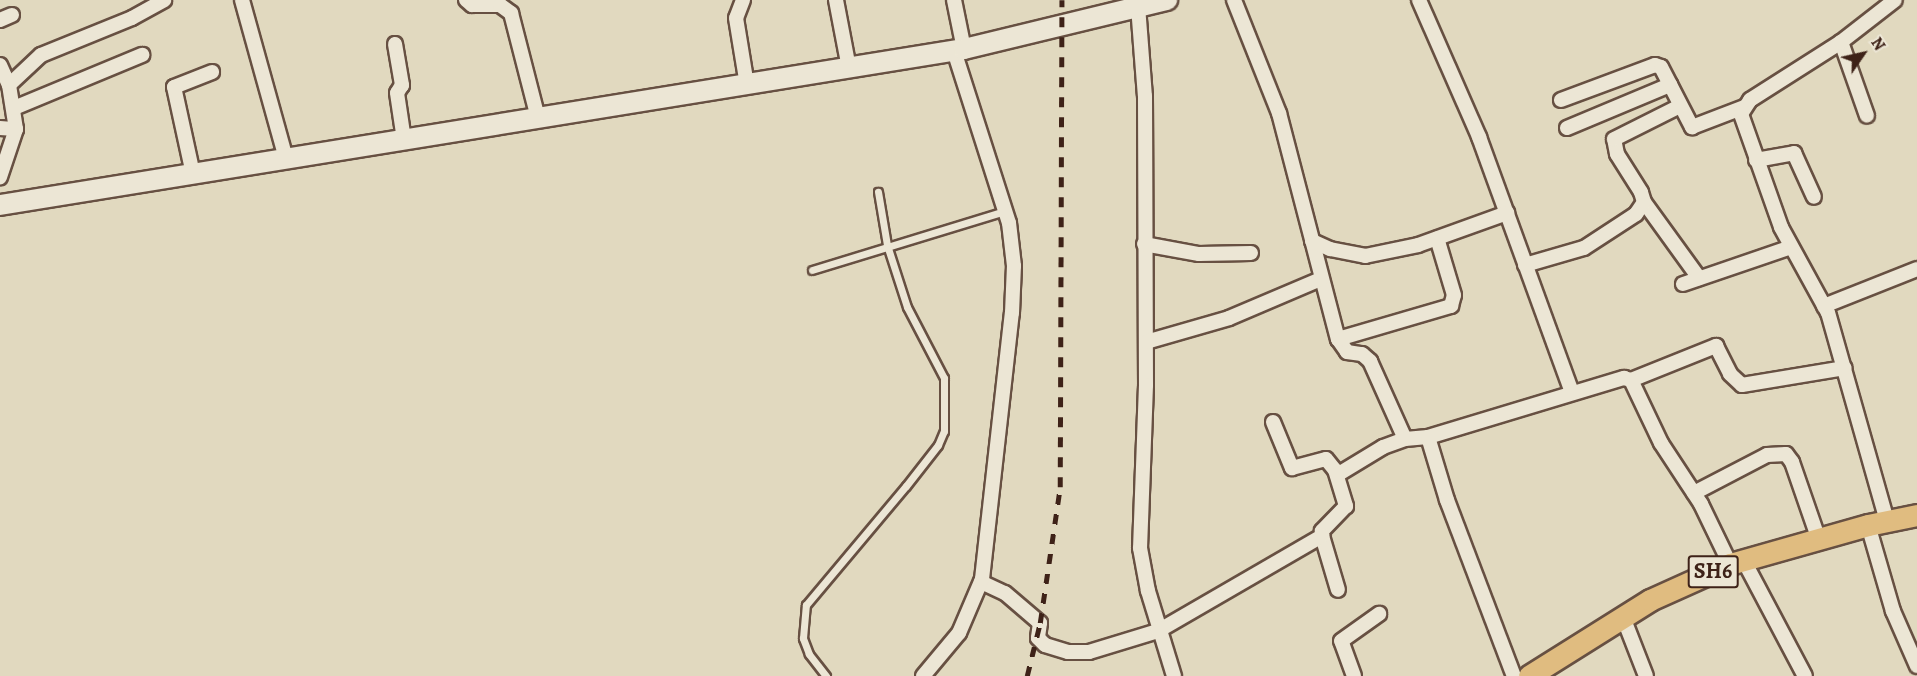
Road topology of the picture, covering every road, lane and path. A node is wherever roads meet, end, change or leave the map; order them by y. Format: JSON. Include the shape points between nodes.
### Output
{"nodes":[{"id":1,"x":164,"y":0,"type":"edge"},
{"id":2,"x":242,"y":0,"type":"edge"},
{"id":3,"x":466,"y":0,"type":"edge"},
{"id":4,"x":743,"y":0,"type":"edge"},
{"id":5,"x":836,"y":0,"type":"edge"},
{"id":6,"x":954,"y":0,"type":"edge"},
{"id":7,"x":1167,"y":0,"type":"edge"},
{"id":8,"x":1234,"y":0,"type":"edge"},
{"id":9,"x":1419,"y":0,"type":"edge"},
{"id":10,"x":1895,"y":0,"type":"edge"},
{"id":11,"x":1138,"y":6,"type":"junction"},
{"id":12,"x":1841,"y":42,"type":"junction"},
{"id":13,"x":395,"y":44,"type":"dead end"},
{"id":14,"x":959,"y":50,"type":"junction"},
{"id":15,"x":142,"y":55,"type":"dead end"},
{"id":16,"x":0,"y":65,"type":"edge"},
{"id":17,"x":849,"y":68,"type":"junction"},
{"id":18,"x":212,"y":72,"type":"dead end"},
{"id":19,"x":9,"y":85,"type":"junction"},
{"id":20,"x":747,"y":85,"type":"junction"},
{"id":21,"x":1670,"y":85,"type":"junction"},
{"id":22,"x":1561,"y":100,"type":"dead end"},
{"id":23,"x":1680,"y":106,"type":"junction"},
{"id":24,"x":1744,"y":107,"type":"junction"},
{"id":25,"x":14,"y":108,"type":"junction"},
{"id":26,"x":1867,"y":116,"type":"dead end"},
{"id":27,"x":538,"y":118,"type":"junction"},
{"id":28,"x":0,"y":128,"type":"edge"},
{"id":29,"x":1567,"y":128,"type":"dead end"},
{"id":30,"x":16,"y":129,"type":"junction"},
{"id":31,"x":404,"y":140,"type":"junction"},
{"id":32,"x":286,"y":159,"type":"junction"},
{"id":33,"x":1756,"y":160,"type":"junction"},
{"id":34,"x":193,"y":174,"type":"junction"},
{"id":35,"x":0,"y":177,"type":"edge"},
{"id":36,"x":878,"y":192,"type":"dead end"},
{"id":37,"x":1814,"y":197,"type":"dead end"},
{"id":38,"x":1644,"y":202,"type":"junction"},
{"id":39,"x":0,"y":205,"type":"edge"},
{"id":40,"x":1005,"y":210,"type":"junction"},
{"id":41,"x":1507,"y":213,"type":"junction"},
{"id":42,"x":1437,"y":238,"type":"junction"},
{"id":43,"x":1312,"y":241,"type":"junction"},
{"id":44,"x":1144,"y":244,"type":"junction"},
{"id":45,"x":887,"y":245,"type":"junction"},
{"id":46,"x":1791,"y":247,"type":"junction"},
{"id":47,"x":1251,"y":253,"type":"dead end"},
{"id":48,"x":1526,"y":265,"type":"junction"},
{"id":49,"x":1917,"y":269,"type":"edge"},
{"id":50,"x":812,"y":270,"type":"dead end"},
{"id":51,"x":1321,"y":279,"type":"junction"},
{"id":52,"x":1700,"y":279,"type":"junction"},
{"id":53,"x":1683,"y":284,"type":"dead end"},
{"id":54,"x":1824,"y":306,"type":"junction"},
{"id":55,"x":1338,"y":339,"type":"junction"},
{"id":56,"x":1146,"y":342,"type":"junction"},
{"id":57,"x":1845,"y":368,"type":"junction"},
{"id":58,"x":1631,"y":380,"type":"junction"},
{"id":59,"x":1572,"y":393,"type":"junction"},
{"id":60,"x":1273,"y":422,"type":"dead end"},
{"id":61,"x":1428,"y":437,"type":"junction"},
{"id":62,"x":1405,"y":439,"type":"junction"},
{"id":63,"x":1336,"y":475,"type":"junction"},
{"id":64,"x":1694,"y":493,"type":"junction"},
{"id":65,"x":1917,"y":515,"type":"edge"},
{"id":66,"x":1877,"y":523,"type":"junction"},
{"id":67,"x":1322,"y":536,"type":"junction"},
{"id":68,"x":1819,"y":540,"type":"junction"},
{"id":69,"x":1737,"y":562,"type":"junction"},
{"id":70,"x":981,"y":582,"type":"junction"},
{"id":71,"x":1338,"y":590,"type":"dead end"},
{"id":72,"x":1378,"y":614,"type":"dead end"},
{"id":73,"x":1623,"y":617,"type":"junction"},
{"id":74,"x":1158,"y":631,"type":"junction"},
{"id":75,"x":1917,"y":666,"type":"edge"},
{"id":76,"x":826,"y":676,"type":"edge"},
{"id":77,"x":923,"y":676,"type":"edge"},
{"id":78,"x":1174,"y":676,"type":"edge"},
{"id":79,"x":1354,"y":676,"type":"edge"},
{"id":80,"x":1514,"y":676,"type":"edge"},
{"id":81,"x":1529,"y":676,"type":"edge"},
{"id":82,"x":1646,"y":676,"type":"edge"},
{"id":83,"x":1805,"y":676,"type":"edge"}],
"edges":[{"from":1,"to":19,"type":"street","via":[[132,18],[41,54]]},
{"from":2,"to":32,"type":"street"},
{"from":3,"to":27,"type":"street","via":[[472,5],[500,4],[511,13]]},
{"from":4,"to":20,"type":"street","via":[[736,18]]},
{"from":5,"to":17,"type":"street"},
{"from":6,"to":14,"type":"street"},
{"from":7,"to":11,"type":"street"},
{"from":8,"to":43,"type":"street","via":[[1279,113]]},
{"from":9,"to":41,"type":"street","via":[[1466,105]]},
{"from":10,"to":12,"type":"street"},
{"from":11,"to":14,"type":"street"},
{"from":11,"to":44,"type":"street","via":[[1145,96]]},
{"from":12,"to":24,"type":"street"},
{"from":12,"to":26,"type":"street"},
{"from":13,"to":31,"type":"street","via":[[402,85],[397,93]]},
{"from":14,"to":17,"type":"street"},
{"from":14,"to":40,"type":"street"},
{"from":15,"to":25,"type":"street"},
{"from":16,"to":19,"type":"street"},
{"from":17,"to":20,"type":"street"},
{"from":18,"to":34,"type":"street","via":[[173,89]]},
{"from":19,"to":25,"type":"street"},
{"from":20,"to":27,"type":"street"},
{"from":21,"to":22,"type":"street","via":[[1655,65]]},
{"from":21,"to":23,"type":"street"},
{"from":21,"to":29,"type":"street"},
{"from":23,"to":24,"type":"street","via":[[1692,127]]},
{"from":23,"to":38,"type":"street","via":[[1614,139],[1617,154]]},
{"from":24,"to":33,"type":"street","via":[[1743,124]]},
{"from":25,"to":30,"type":"street"},
{"from":27,"to":31,"type":"street"},
{"from":28,"to":30,"type":"street"},
{"from":30,"to":35,"type":"street"},
{"from":31,"to":32,"type":"street"},
{"from":32,"to":34,"type":"street"},
{"from":33,"to":37,"type":"street","via":[[1794,153]]},
{"from":33,"to":46,"type":"street"},
{"from":34,"to":39,"type":"street"},
{"from":36,"to":45,"type":"lane"},
{"from":38,"to":48,"type":"street","via":[[1636,214],[1584,248]]},
{"from":38,"to":52,"type":"street"},
{"from":40,"to":45,"type":"lane"},
{"from":40,"to":70,"type":"street","via":[[1013,255],[1012,313]]},
{"from":41,"to":42,"type":"street"},
{"from":41,"to":48,"type":"street"},
{"from":42,"to":43,"type":"street","via":[[1365,256]]},
{"from":42,"to":55,"type":"street","via":[[1454,294],[1451,306]]},
{"from":43,"to":51,"type":"street"},
{"from":44,"to":47,"type":"street","via":[[1193,253]]},
{"from":44,"to":56,"type":"street"},
{"from":45,"to":50,"type":"lane"},
{"from":45,"to":76,"type":"lane","via":[[907,307],[944,378],[944,431],[938,445],[806,605],[803,638],[809,654]]},
{"from":46,"to":52,"type":"street"},
{"from":46,"to":54,"type":"street"},
{"from":48,"to":59,"type":"street"},
{"from":49,"to":54,"type":"street"},
{"from":51,"to":55,"type":"street"},
{"from":51,"to":56,"type":"street","via":[[1229,318]]},
{"from":52,"to":53,"type":"street"},
{"from":54,"to":57,"type":"street"},
{"from":55,"to":62,"type":"street","via":[[1347,352],[1362,354],[1370,361]]},
{"from":56,"to":74,"type":"street","via":[[1140,548]]},
{"from":57,"to":58,"type":"street","via":[[1742,385],[1730,374],[1716,346]]},
{"from":57,"to":66,"type":"street"},
{"from":58,"to":59,"type":"street"},
{"from":58,"to":64,"type":"street","via":[[1661,442]]},
{"from":59,"to":61,"type":"street"},
{"from":60,"to":63,"type":"street","via":[[1292,468],[1326,459]]},
{"from":61,"to":62,"type":"street"},
{"from":61,"to":80,"type":"street","via":[[1447,500]]},
{"from":62,"to":63,"type":"street","via":[[1383,447]]},
{"from":63,"to":67,"type":"street","via":[[1346,506],[1322,531]]},
{"from":64,"to":68,"type":"street","via":[[1767,456],[1786,454]]},
{"from":64,"to":69,"type":"street"},
{"from":65,"to":66,"type":"main road","number":"SH6"},
{"from":66,"to":68,"type":"main road","number":"SH6"},
{"from":66,"to":75,"type":"street","via":[[1893,611]]},
{"from":67,"to":71,"type":"street"},
{"from":67,"to":74,"type":"street"},
{"from":68,"to":69,"type":"main road","number":"SH6"},
{"from":69,"to":73,"type":"main road","number":"SH6","via":[[1650,600]]},
{"from":69,"to":83,"type":"street"},
{"from":70,"to":74,"type":"street","via":[[1005,593],[1040,623],[1038,638],[1045,645],[1068,652],[1101,651]]},
{"from":70,"to":77,"type":"street","via":[[959,633]]},
{"from":72,"to":79,"type":"street","via":[[1341,641]]},
{"from":73,"to":81,"type":"main road","number":"SH6"},
{"from":73,"to":82,"type":"street"},
{"from":74,"to":78,"type":"street"}]}
